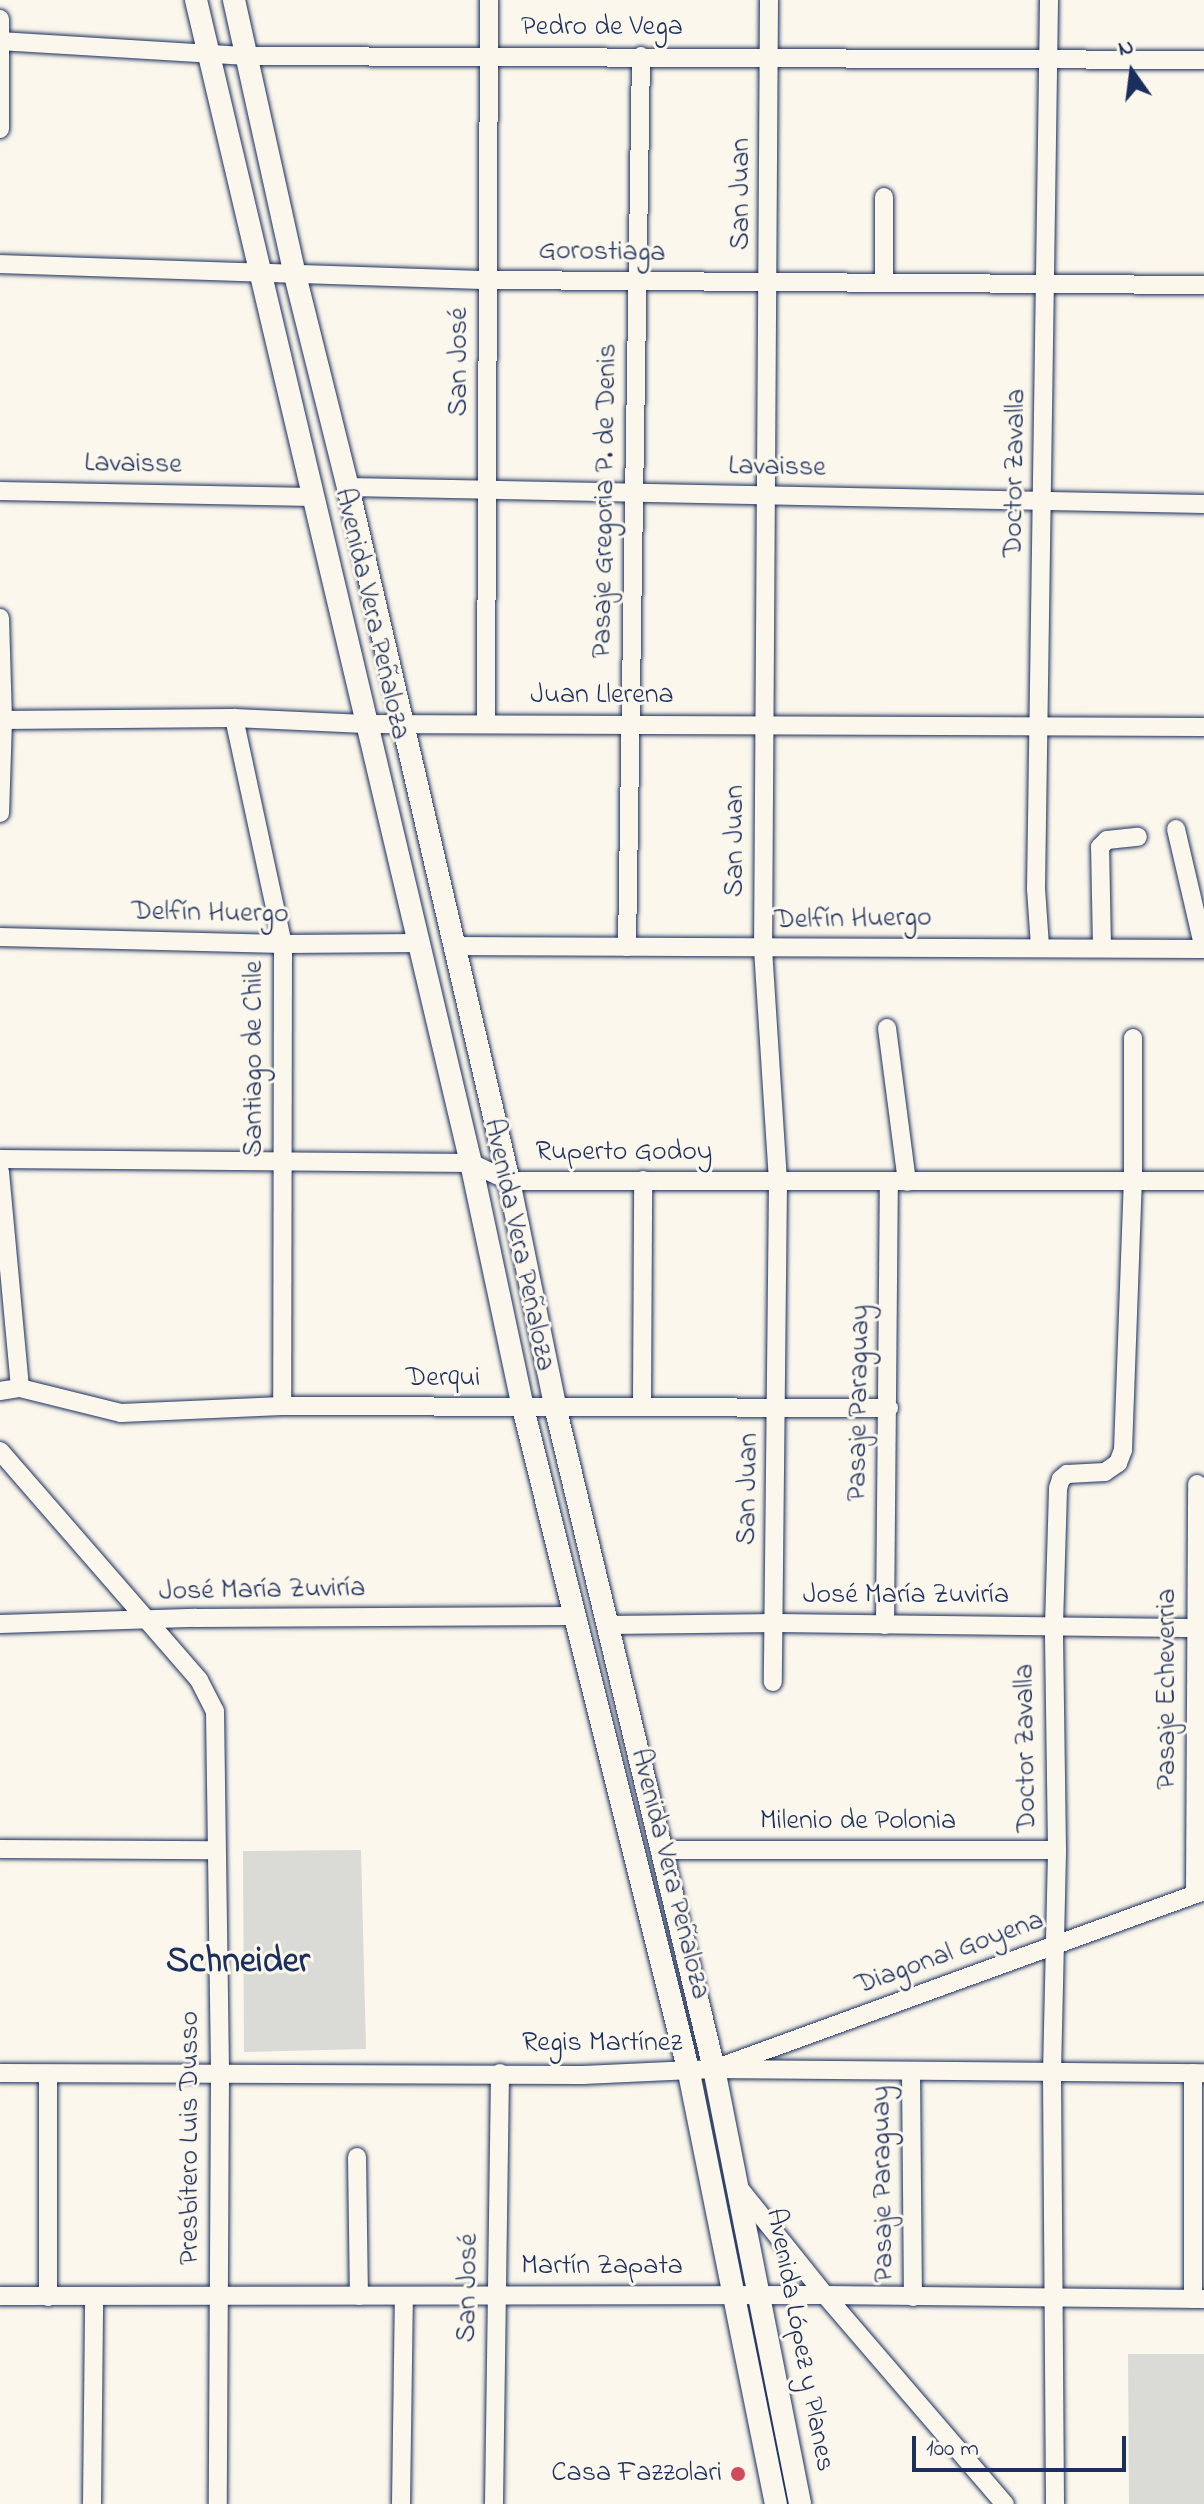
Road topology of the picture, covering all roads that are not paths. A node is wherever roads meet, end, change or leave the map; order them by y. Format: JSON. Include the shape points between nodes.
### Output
{"nodes":[{"id":1,"x":196,"y":0,"type":"edge"},
{"id":2,"x":234,"y":0,"type":"edge"},
{"id":3,"x":489,"y":0,"type":"edge"},
{"id":4,"x":769,"y":0,"type":"edge"},
{"id":5,"x":1049,"y":0,"type":"edge"},
{"id":6,"x":0,"y":19,"type":"edge"},
{"id":7,"x":1,"y":41,"type":"edge"},
{"id":8,"x":208,"y":51,"type":"junction"},
{"id":9,"x":489,"y":55,"type":"junction"},
{"id":10,"x":247,"y":56,"type":"junction"},
{"id":11,"x":641,"y":56,"type":"junction"},
{"id":12,"x":769,"y":58,"type":"junction"},
{"id":13,"x":1047,"y":60,"type":"junction"},
{"id":14,"x":1204,"y":60,"type":"edge"},
{"id":15,"x":0,"y":129,"type":"edge"},
{"id":16,"x":884,"y":197,"type":"dead end"},
{"id":17,"x":0,"y":264,"type":"edge"},
{"id":18,"x":259,"y":270,"type":"junction"},
{"id":19,"x":295,"y":275,"type":"junction"},
{"id":20,"x":488,"y":280,"type":"junction"},
{"id":21,"x":638,"y":282,"type":"junction"},
{"id":22,"x":770,"y":283,"type":"junction"},
{"id":23,"x":884,"y":283,"type":"junction"},
{"id":24,"x":1046,"y":284,"type":"junction"},
{"id":25,"x":1204,"y":285,"type":"edge"},
{"id":26,"x":348,"y":487,"type":"junction"},
{"id":27,"x":0,"y":491,"type":"edge"},
{"id":28,"x":489,"y":491,"type":"junction"},
{"id":29,"x":635,"y":494,"type":"junction"},
{"id":30,"x":313,"y":497,"type":"junction"},
{"id":31,"x":769,"y":497,"type":"junction"},
{"id":32,"x":1043,"y":501,"type":"junction"},
{"id":33,"x":1204,"y":504,"type":"edge"},
{"id":34,"x":0,"y":618,"type":"edge"},
{"id":35,"x":234,"y":718,"type":"junction"},
{"id":36,"x":1,"y":720,"type":"edge"},
{"id":37,"x":365,"y":724,"type":"junction"},
{"id":38,"x":400,"y":724,"type":"junction"},
{"id":39,"x":486,"y":724,"type":"junction"},
{"id":40,"x":631,"y":724,"type":"junction"},
{"id":41,"x":764,"y":724,"type":"junction"},
{"id":42,"x":1041,"y":727,"type":"junction"},
{"id":43,"x":1204,"y":727,"type":"edge"},
{"id":44,"x":0,"y":813,"type":"edge"},
{"id":45,"x":1176,"y":829,"type":"dead end"},
{"id":46,"x":1138,"y":837,"type":"dead end"},
{"id":47,"x":0,"y":937,"type":"edge"},
{"id":48,"x":419,"y":943,"type":"junction"},
{"id":49,"x":283,"y":944,"type":"junction"},
{"id":50,"x":454,"y":946,"type":"junction"},
{"id":51,"x":1040,"y":946,"type":"junction"},
{"id":52,"x":627,"y":947,"type":"junction"},
{"id":53,"x":1102,"y":948,"type":"junction"},
{"id":54,"x":763,"y":949,"type":"junction"},
{"id":55,"x":1204,"y":949,"type":"edge"},
{"id":56,"x":887,"y":1028,"type":"dead end"},
{"id":57,"x":1133,"y":1038,"type":"dead end"},
{"id":58,"x":0,"y":1159,"type":"edge"},
{"id":59,"x":282,"y":1160,"type":"junction"},
{"id":60,"x":471,"y":1163,"type":"junction"},
{"id":61,"x":0,"y":1172,"type":"edge"},
{"id":62,"x":643,"y":1180,"type":"junction"},
{"id":63,"x":509,"y":1181,"type":"junction"},
{"id":64,"x":1204,"y":1181,"type":"edge"},
{"id":65,"x":898,"y":1182,"type":"junction"},
{"id":66,"x":778,"y":1183,"type":"junction"},
{"id":67,"x":1133,"y":1183,"type":"junction"},
{"id":68,"x":20,"y":1388,"type":"junction"},
{"id":69,"x":0,"y":1391,"type":"edge"},
{"id":70,"x":642,"y":1405,"type":"junction"},
{"id":71,"x":778,"y":1405,"type":"junction"},
{"id":72,"x":282,"y":1406,"type":"junction"},
{"id":73,"x":555,"y":1406,"type":"junction"},
{"id":74,"x":523,"y":1408,"type":"junction"},
{"id":75,"x":889,"y":1408,"type":"junction"},
{"id":76,"x":0,"y":1451,"type":"edge"},
{"id":77,"x":1197,"y":1484,"type":"dead end"},
{"id":78,"x":572,"y":1616,"type":"junction"},
{"id":79,"x":147,"y":1621,"type":"junction"},
{"id":80,"x":776,"y":1623,"type":"junction"},
{"id":81,"x":0,"y":1624,"type":"edge"},
{"id":82,"x":607,"y":1625,"type":"junction"},
{"id":83,"x":885,"y":1625,"type":"junction"},
{"id":84,"x":1054,"y":1625,"type":"junction"},
{"id":85,"x":1201,"y":1628,"type":"edge"},
{"id":86,"x":773,"y":1682,"type":"dead end"},
{"id":87,"x":0,"y":1849,"type":"edge"},
{"id":88,"x":216,"y":1850,"type":"junction"},
{"id":89,"x":660,"y":1850,"type":"junction"},
{"id":90,"x":1057,"y":1850,"type":"junction"},
{"id":91,"x":1200,"y":1893,"type":"edge"},
{"id":92,"x":1054,"y":1945,"type":"junction"},
{"id":93,"x":714,"y":2069,"type":"junction"},
{"id":94,"x":911,"y":2072,"type":"junction"},
{"id":95,"x":0,"y":2073,"type":"edge"},
{"id":96,"x":500,"y":2073,"type":"junction"},
{"id":97,"x":689,"y":2073,"type":"junction"},
{"id":98,"x":1052,"y":2073,"type":"junction"},
{"id":99,"x":1199,"y":2073,"type":"edge"},
{"id":100,"x":48,"y":2074,"type":"junction"},
{"id":101,"x":220,"y":2075,"type":"junction"},
{"id":102,"x":357,"y":2157,"type":"dead end"},
{"id":103,"x":739,"y":2188,"type":"junction"},
{"id":104,"x":734,"y":2295,"type":"junction"},
{"id":105,"x":760,"y":2295,"type":"junction"},
{"id":106,"x":825,"y":2295,"type":"junction"},
{"id":107,"x":0,"y":2296,"type":"edge"},
{"id":108,"x":359,"y":2296,"type":"junction"},
{"id":109,"x":404,"y":2296,"type":"junction"},
{"id":110,"x":497,"y":2296,"type":"junction"},
{"id":111,"x":48,"y":2297,"type":"junction"},
{"id":112,"x":94,"y":2297,"type":"junction"},
{"id":113,"x":219,"y":2297,"type":"junction"},
{"id":114,"x":913,"y":2297,"type":"junction"},
{"id":115,"x":1053,"y":2298,"type":"junction"},
{"id":116,"x":1199,"y":2299,"type":"edge"},
{"id":117,"x":92,"y":2504,"type":"edge"},
{"id":118,"x":218,"y":2504,"type":"edge"},
{"id":119,"x":401,"y":2504,"type":"edge"},
{"id":120,"x":494,"y":2504,"type":"edge"},
{"id":121,"x":776,"y":2504,"type":"edge"},
{"id":122,"x":800,"y":2504,"type":"edge"},
{"id":123,"x":1005,"y":2504,"type":"edge"},
{"id":124,"x":1055,"y":2504,"type":"edge"}],
"edges":[{"from":1,"to":8,"type":"main road","name":"Avenida Vera Peñaloza"},
{"from":2,"to":10,"type":"main road","name":"Avenida Vera Peñaloza"},
{"from":3,"to":9,"type":"street","name":"San José"},
{"from":4,"to":12,"type":"street","name":"San Juan"},
{"from":5,"to":13,"type":"street","name":"Doctor Zavalla"},
{"from":6,"to":7,"type":"street"},
{"from":7,"to":8,"type":"street","name":"Pedro de Vega"},
{"from":7,"to":15,"type":"street"},
{"from":8,"to":10,"type":"street","name":"Pedro de Vega"},
{"from":8,"to":18,"type":"main road","name":"Avenida Vera Peñaloza"},
{"from":9,"to":10,"type":"street","name":"Pedro de Vega"},
{"from":9,"to":11,"type":"street","name":"Pedro de Vega"},
{"from":9,"to":20,"type":"street","name":"San José"},
{"from":10,"to":19,"type":"main road","name":"Avenida Vera Peñaloza"},
{"from":11,"to":12,"type":"street","name":"Pedro de Vega"},
{"from":11,"to":21,"type":"street","name":"Pasaje Gregoria P. de Denis"},
{"from":12,"to":13,"type":"street","name":"Pedro de Vega"},
{"from":12,"to":22,"type":"street","name":"San Juan"},
{"from":13,"to":14,"type":"street","name":"Pedro de Vega"},
{"from":13,"to":24,"type":"street","name":"Doctor Zavalla"},
{"from":16,"to":23,"type":"street"},
{"from":17,"to":18,"type":"street","name":"Gorostiaga"},
{"from":18,"to":19,"type":"street","name":"Gorostiaga"},
{"from":18,"to":30,"type":"main road","name":"Avenida Vera Peñaloza"},
{"from":19,"to":20,"type":"street","name":"Gorostiaga"},
{"from":19,"to":26,"type":"main road","name":"Avenida Vera Peñaloza"},
{"from":20,"to":21,"type":"street","name":"Gorostiaga"},
{"from":20,"to":28,"type":"street","name":"San José"},
{"from":21,"to":22,"type":"street","name":"Gorostiaga"},
{"from":21,"to":29,"type":"street","name":"Pasaje Gregoria P. de Denis"},
{"from":22,"to":23,"type":"street","name":"Gorostiaga"},
{"from":22,"to":31,"type":"street","name":"San Juan"},
{"from":23,"to":24,"type":"street","name":"Gorostiaga"},
{"from":24,"to":25,"type":"street","name":"Gorostiaga"},
{"from":24,"to":32,"type":"street","name":"Doctor Zavalla"},
{"from":26,"to":28,"type":"street","name":"Lavaisse"},
{"from":26,"to":38,"type":"main road","name":"Avenida Vera Peñaloza"},
{"from":27,"to":30,"type":"street","name":"Lavaisse"},
{"from":28,"to":29,"type":"street","name":"Lavaisse"},
{"from":28,"to":39,"type":"street","name":"San José"},
{"from":29,"to":31,"type":"street","name":"Lavaisse"},
{"from":29,"to":40,"type":"street","name":"Pasaje Gregoria P. de Denis"},
{"from":30,"to":37,"type":"main road","name":"Avenida Vera Peñaloza"},
{"from":31,"to":32,"type":"street","name":"Lavaisse"},
{"from":31,"to":41,"type":"street","name":"San Juan"},
{"from":32,"to":33,"type":"street","name":"Lavaisse"},
{"from":32,"to":42,"type":"street","name":"Doctor Zavalla"},
{"from":34,"to":36,"type":"street"},
{"from":35,"to":36,"type":"street","name":"Juan Llerena"},
{"from":35,"to":37,"type":"street","name":"Juan Llerena"},
{"from":35,"to":49,"type":"street","name":"Santiago de Chile"},
{"from":36,"to":44,"type":"street"},
{"from":37,"to":38,"type":"street","name":"Juan Llerena"},
{"from":37,"to":48,"type":"main road","name":"Avenida Vera Peñaloza"},
{"from":38,"to":39,"type":"street","name":"Juan Llerena"},
{"from":38,"to":50,"type":"main road","name":"Avenida Vera Peñaloza"},
{"from":39,"to":40,"type":"street","name":"Juan Llerena"},
{"from":40,"to":41,"type":"street","name":"Juan Llerena"},
{"from":40,"to":52,"type":"street","name":"Pasaje Gregoria P. de Denis"},
{"from":41,"to":42,"type":"street","name":"Juan Llerena"},
{"from":41,"to":54,"type":"street","name":"San Juan"},
{"from":42,"to":43,"type":"street","name":"Juan Llerena"},
{"from":42,"to":51,"type":"street","name":"Doctor Zavalla","via":[[1036,889]]},
{"from":45,"to":55,"type":"street"},
{"from":46,"to":53,"type":"street","via":[[1107,840],[1100,847]]},
{"from":47,"to":49,"type":"street","name":"Delfín Huergo"},
{"from":48,"to":49,"type":"street","name":"Delfín Huergo"},
{"from":48,"to":60,"type":"main road","name":"Avenida Vera Peñaloza"},
{"from":49,"to":59,"type":"street","name":"Santiago de Chile"},
{"from":50,"to":52,"type":"street","name":"Delfín Huergo"},
{"from":50,"to":63,"type":"main road","name":"Avenida Vera Peñaloza"},
{"from":51,"to":53,"type":"street","name":"Delfín Huergo"},
{"from":51,"to":54,"type":"street","name":"Delfín Huergo"},
{"from":52,"to":54,"type":"street","name":"Delfín Huergo"},
{"from":53,"to":55,"type":"street","name":"Delfín Huergo"},
{"from":54,"to":66,"type":"street","name":"San Juan"},
{"from":56,"to":65,"type":"street","name":"Pasaje Paraguay"},
{"from":57,"to":67,"type":"street","name":"Doctor Zavalla"},
{"from":58,"to":59,"type":"street","name":"Ruperto Godoy"},
{"from":59,"to":60,"type":"street","name":"Ruperto Godoy"},
{"from":59,"to":72,"type":"street","name":"Santiago de Chile"},
{"from":60,"to":63,"type":"street","name":"Ruperto Godoy"},
{"from":60,"to":74,"type":"main road","name":"Avenida Vera Peñaloza"},
{"from":61,"to":68,"type":"street"},
{"from":62,"to":63,"type":"street","name":"Ruperto Godoy"},
{"from":62,"to":66,"type":"street","name":"Ruperto Godoy"},
{"from":62,"to":70,"type":"street"},
{"from":63,"to":73,"type":"main road","name":"Avenida Vera Peñaloza"},
{"from":64,"to":67,"type":"street","name":"Ruperto Godoy"},
{"from":65,"to":66,"type":"street","name":"Ruperto Godoy"},
{"from":65,"to":67,"type":"street","name":"Ruperto Godoy"},
{"from":65,"to":75,"type":"street","name":"Pasaje Paraguay"},
{"from":66,"to":71,"type":"street","name":"San Juan"},
{"from":67,"to":84,"type":"street","name":"Doctor Zavalla","via":[[1123,1450],[1118,1463],[1105,1472],[1061,1479]]},
{"from":68,"to":69,"type":"street","name":"Derqui"},
{"from":68,"to":72,"type":"street","name":"Derqui","via":[[121,1413]]},
{"from":70,"to":71,"type":"street","name":"Derqui"},
{"from":70,"to":73,"type":"street","name":"Derqui"},
{"from":71,"to":75,"type":"street","name":"Derqui"},
{"from":71,"to":80,"type":"street","name":"San Juan"},
{"from":72,"to":74,"type":"street","name":"Derqui"},
{"from":73,"to":74,"type":"street","name":"Derqui"},
{"from":73,"to":82,"type":"main road","name":"Avenida Vera Peñaloza"},
{"from":74,"to":78,"type":"main road","name":"Avenida Vera Peñaloza"},
{"from":75,"to":83,"type":"street","name":"Pasaje Paraguay"},
{"from":76,"to":79,"type":"street","name":"Presbítero Luis Dusso"},
{"from":77,"to":85,"type":"street","name":"Pasaje Echeverria"},
{"from":78,"to":79,"type":"street","name":"José María Zuviría"},
{"from":78,"to":97,"type":"main road","name":"Avenida Vera Peñaloza"},
{"from":79,"to":81,"type":"street","name":"José María Zuviría"},
{"from":79,"to":88,"type":"street","name":"Presbítero Luis Dusso","via":[[212,1702],[217,1723]]},
{"from":80,"to":82,"type":"street","name":"José María Zuviría"},
{"from":80,"to":83,"type":"street","name":"José María Zuviría"},
{"from":80,"to":86,"type":"street","name":"San Juan"},
{"from":82,"to":89,"type":"main road","name":"Avenida Vera Peñaloza"},
{"from":83,"to":84,"type":"street","name":"José María Zuviría"},
{"from":84,"to":85,"type":"street","name":"José María Zuviría"},
{"from":84,"to":90,"type":"street","name":"Doctor Zavalla"},
{"from":85,"to":91,"type":"street","name":"Pasaje Echeverria"},
{"from":87,"to":88,"type":"street"},
{"from":88,"to":101,"type":"street","name":"Presbítero Luis Dusso"},
{"from":89,"to":90,"type":"street","name":"Milenio de Polonia"},
{"from":89,"to":93,"type":"main road","name":"Avenida Vera Peñaloza"},
{"from":90,"to":92,"type":"street","name":"Doctor Zavalla"},
{"from":91,"to":92,"type":"street","name":"Diagonal Goyena"},
{"from":92,"to":93,"type":"street","name":"Diagonal Goyena"},
{"from":92,"to":98,"type":"street","name":"Doctor Zavalla"},
{"from":93,"to":94,"type":"street","name":"Regis Martínez"},
{"from":93,"to":97,"type":"street","name":"Regis Martínez"},
{"from":93,"to":103,"type":"main road","name":"Avenida Vera Peñaloza"},
{"from":94,"to":98,"type":"street","name":"Regis Martínez"},
{"from":94,"to":114,"type":"street","name":"Pasaje Paraguay"},
{"from":95,"to":100,"type":"street","name":"Regis Martínez"},
{"from":96,"to":97,"type":"street","name":"Regis Martínez"},
{"from":96,"to":101,"type":"street","name":"Regis Martínez"},
{"from":96,"to":110,"type":"street","name":"San José"},
{"from":97,"to":104,"type":"main road","name":"Avenida Vera Peñaloza"},
{"from":98,"to":99,"type":"street","name":"Regis Martínez"},
{"from":98,"to":115,"type":"street","name":"Doctor Zavalla"},
{"from":99,"to":116,"type":"street"},
{"from":100,"to":101,"type":"street","name":"Regis Martínez"},
{"from":100,"to":111,"type":"street"},
{"from":101,"to":113,"type":"street","name":"Presbítero Luis Dusso"},
{"from":102,"to":108,"type":"street"},
{"from":103,"to":105,"type":"main road","name":"Avenida López y Planes"},
{"from":103,"to":106,"type":"street"},
{"from":104,"to":105,"type":"street","name":"Martín Zapata"},
{"from":104,"to":110,"type":"street","name":"Martín Zapata"},
{"from":104,"to":121,"type":"main road","name":"Avenida Vera Peñaloza"},
{"from":105,"to":106,"type":"street","name":"Martín Zapata"},
{"from":105,"to":122,"type":"main road","name":"Avenida López y Planes"},
{"from":106,"to":114,"type":"street","name":"Martín Zapata"},
{"from":106,"to":123,"type":"street"},
{"from":107,"to":111,"type":"street","name":"Martín Zapata"},
{"from":108,"to":109,"type":"street","name":"Martín Zapata"},
{"from":108,"to":113,"type":"street","name":"Martín Zapata"},
{"from":109,"to":110,"type":"street","name":"Martín Zapata"},
{"from":109,"to":119,"type":"street"},
{"from":110,"to":120,"type":"street","name":"San José"},
{"from":111,"to":112,"type":"street","name":"Martín Zapata"},
{"from":112,"to":113,"type":"street","name":"Martín Zapata"},
{"from":112,"to":117,"type":"street"},
{"from":113,"to":118,"type":"street","name":"Presbítero Luis Dusso"},
{"from":114,"to":115,"type":"street","name":"Martín Zapata"},
{"from":115,"to":116,"type":"street","name":"Martín Zapata"},
{"from":115,"to":124,"type":"street","name":"Doctor Zavalla"}]}
